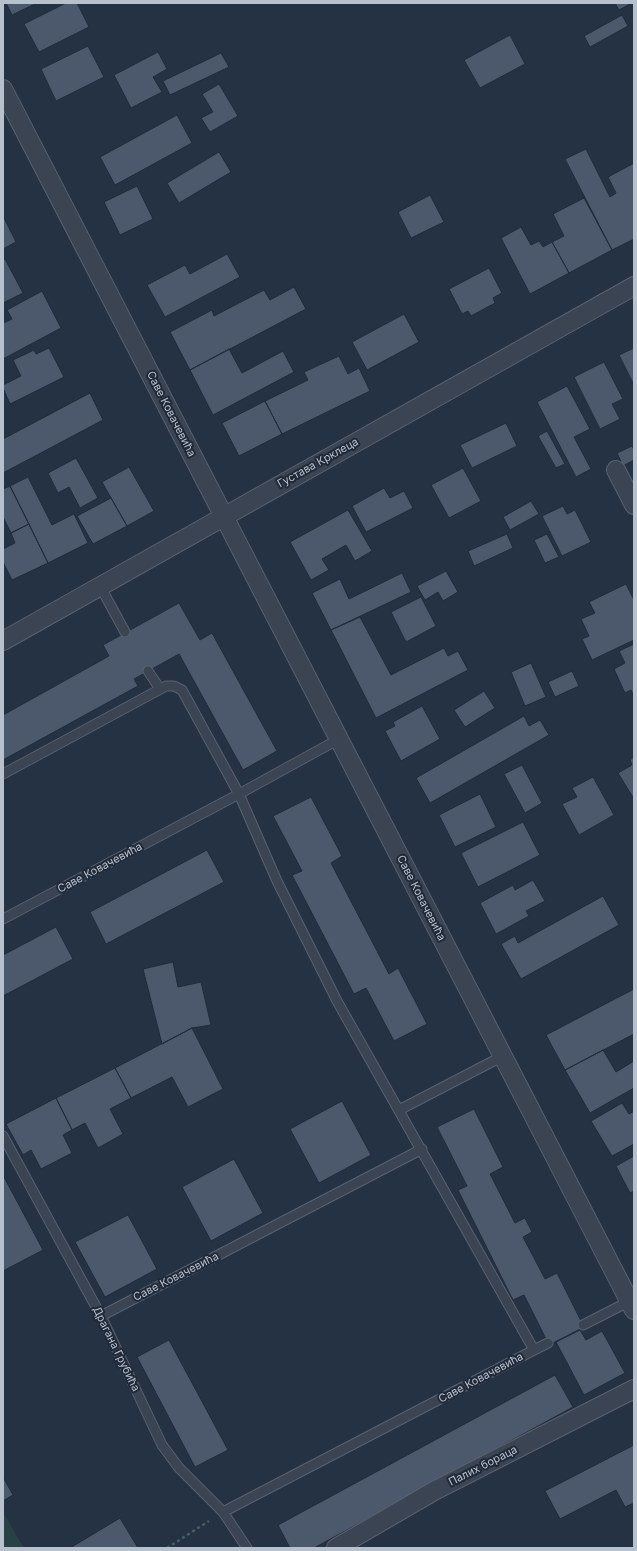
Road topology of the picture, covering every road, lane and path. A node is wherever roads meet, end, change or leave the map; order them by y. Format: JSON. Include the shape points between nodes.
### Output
{"nodes":[{"id":1,"x":3,"y":89,"type":"edge"},
{"id":2,"x":634,"y":286,"type":"edge"},
{"id":3,"x":616,"y":470,"type":"dead end"},
{"id":4,"x":634,"y":505,"type":"edge"},
{"id":5,"x":224,"y":516,"type":"junction"},
{"id":6,"x":100,"y":586,"type":"junction"},
{"id":7,"x":125,"y":632,"type":"dead end"},
{"id":8,"x":3,"y":641,"type":"edge"},
{"id":9,"x":148,"y":671,"type":"dead end"},
{"id":10,"x":160,"y":689,"type":"junction"},
{"id":11,"x":340,"y":739,"type":"junction"},
{"id":12,"x":3,"y":774,"type":"edge"},
{"id":13,"x":239,"y":794,"type":"junction"},
{"id":14,"x":3,"y":919,"type":"edge"},
{"id":15,"x":503,"y":1056,"type":"junction"},
{"id":16,"x":399,"y":1110,"type":"junction"},
{"id":17,"x":3,"y":1136,"type":"edge"},
{"id":18,"x":422,"y":1149,"type":"junction"},
{"id":19,"x":632,"y":1306,"type":"edge"},
{"id":20,"x":101,"y":1316,"type":"junction"},
{"id":21,"x":583,"y":1325,"type":"dead end"},
{"id":22,"x":548,"y":1343,"type":"dead end"},
{"id":23,"x":534,"y":1350,"type":"junction"},
{"id":24,"x":634,"y":1389,"type":"edge"},
{"id":25,"x":223,"y":1512,"type":"junction"},
{"id":26,"x":166,"y":1548,"type":"edge"},
{"id":27,"x":247,"y":1548,"type":"edge"},
{"id":28,"x":336,"y":1548,"type":"edge"}],
"edges":[{"from":1,"to":5,"type":"street","name":"Саве Ковачевића"},
{"from":2,"to":5,"type":"street","name":"Густава Крклеца"},
{"from":3,"to":4,"type":"street"},
{"from":5,"to":6,"type":"street","name":"Густава Крклеца"},
{"from":5,"to":11,"type":"street","name":"Саве Ковачевића"},
{"from":6,"to":7,"type":"lane"},
{"from":6,"to":8,"type":"street","name":"Густава Крклеца"},
{"from":9,"to":10,"type":"lane"},
{"from":10,"to":12,"type":"lane"},
{"from":10,"to":13,"type":"lane","via":[[174,686],[182,690]]},
{"from":11,"to":13,"type":"lane","name":"Саве Ковачевића"},
{"from":11,"to":15,"type":"street","name":"Саве Ковачевића"},
{"from":13,"to":14,"type":"lane","name":"Саве Ковачевића"},
{"from":13,"to":16,"type":"lane","name":"Саве Ковачевића","via":[[277,881],[334,994]]},
{"from":15,"to":16,"type":"lane"},
{"from":15,"to":19,"type":"street","name":"Саве Ковачевића"},
{"from":16,"to":18,"type":"lane","name":"Саве Ковачевића"},
{"from":17,"to":20,"type":"lane","name":"Драгана Грубића"},
{"from":18,"to":20,"type":"lane","name":"Саве Ковачевића"},
{"from":18,"to":23,"type":"lane","name":"Саве Ковачевића"},
{"from":19,"to":21,"type":"lane"},
{"from":20,"to":25,"type":"lane","name":"Драгана Грубића","via":[[162,1445],[179,1468]]},
{"from":22,"to":23,"type":"lane"},
{"from":23,"to":25,"type":"lane","name":"Саве Ковачевића"},
{"from":24,"to":28,"type":"street","name":"Палих бораца","via":[[434,1491]]},
{"from":25,"to":26,"type":"path"},
{"from":25,"to":27,"type":"lane","name":"Драгана Грубића"}]}
